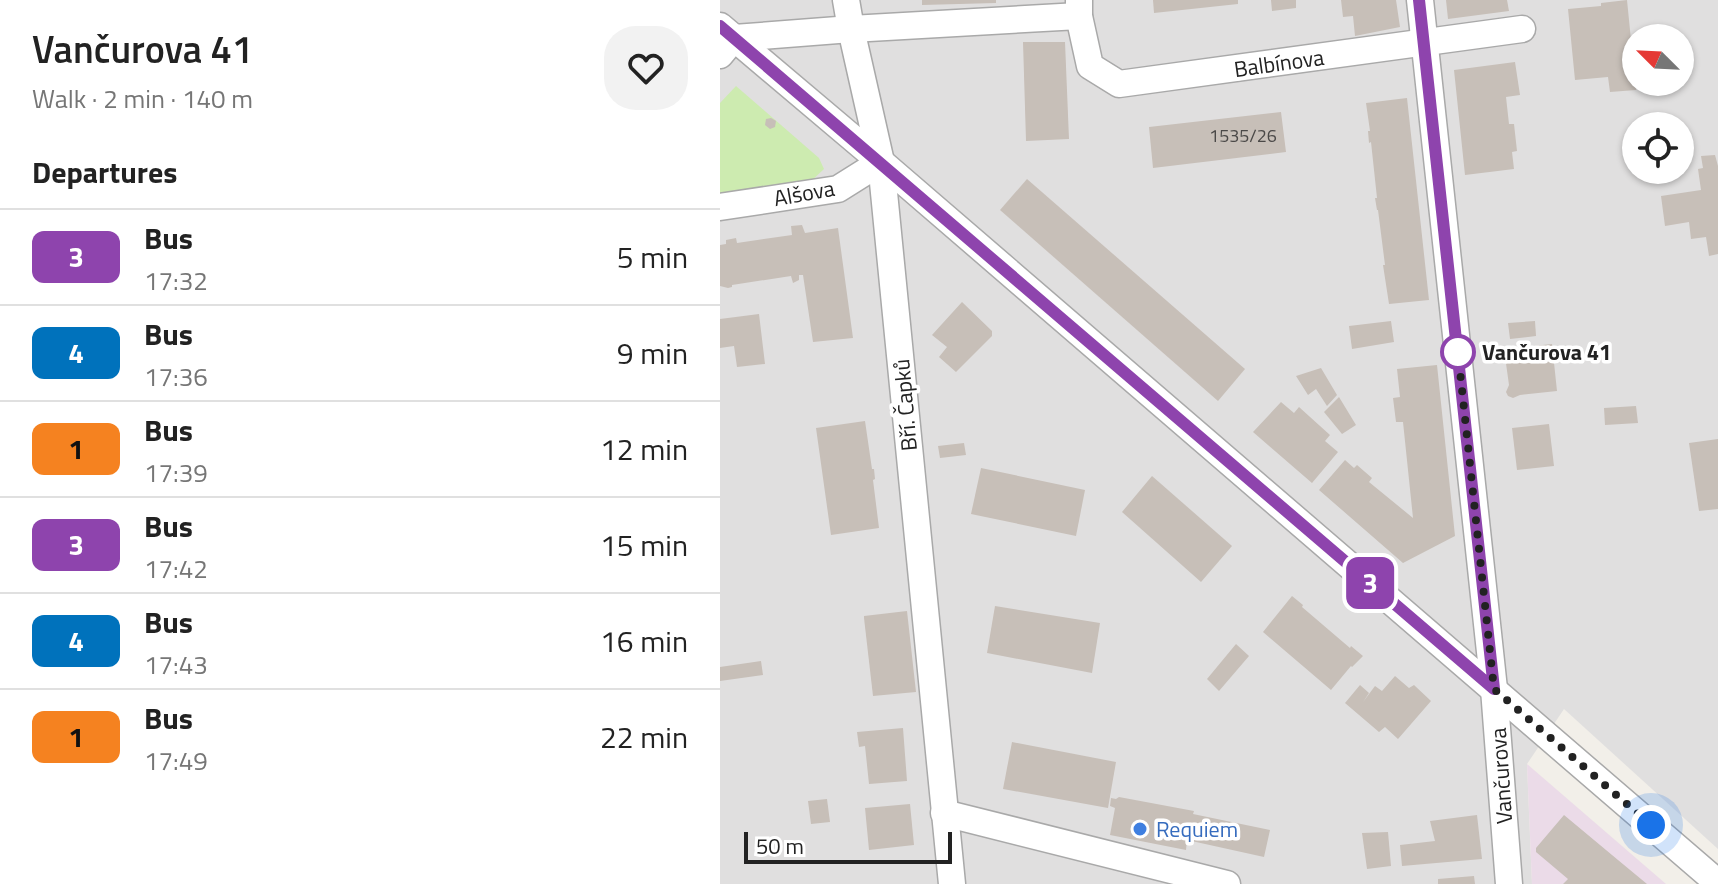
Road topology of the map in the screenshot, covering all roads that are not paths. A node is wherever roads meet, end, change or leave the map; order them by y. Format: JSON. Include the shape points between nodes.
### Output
{"nodes":[{"id":1,"x":846,"y":0,"type":"edge"},
{"id":2,"x":1420,"y":0,"type":"edge"},
{"id":3,"x":1079,"y":8,"type":"edge"},
{"id":4,"x":851,"y":29,"type":"junction"},
{"id":5,"x":1522,"y":29,"type":"dead end"},
{"id":6,"x":725,"y":39,"type":"edge"},
{"id":7,"x":1425,"y":43,"type":"junction"},
{"id":8,"x":881,"y":162,"type":"junction"},
{"id":9,"x":720,"y":207,"type":"edge"},
{"id":10,"x":1494,"y":689,"type":"junction"},
{"id":11,"x":944,"y":813,"type":"junction"},
{"id":12,"x":1718,"y":883,"type":"edge"},
{"id":13,"x":952,"y":884,"type":"edge"},
{"id":14,"x":1227,"y":884,"type":"edge"},
{"id":15,"x":1509,"y":884,"type":"edge"}],
"edges":[{"from":1,"to":4,"type":"street","name":"Bří. Čapků"},
{"from":2,"to":7,"type":"street","name":"Vančurova"},
{"from":3,"to":4,"type":"street","name":"Balbínova"},
{"from":3,"to":7,"type":"street","name":"Balbínova","via":[[1090,66],[1119,84]]},
{"from":4,"to":6,"type":"street"},
{"from":4,"to":8,"type":"street","name":"Bří. Čapků"},
{"from":5,"to":7,"type":"street","name":"Balbínova"},
{"from":6,"to":8,"type":"street"},
{"from":7,"to":10,"type":"street","name":"Vančurova"},
{"from":8,"to":9,"type":"street","name":"Alšova","via":[[838,189]]},
{"from":8,"to":10,"type":"street"},
{"from":8,"to":11,"type":"street","name":"Bří. Čapků"},
{"from":10,"to":12,"type":"street"},
{"from":10,"to":15,"type":"street","name":"Vančurova"},
{"from":11,"to":13,"type":"street","name":"Bří. Čapků"},
{"from":11,"to":14,"type":"street"}]}
